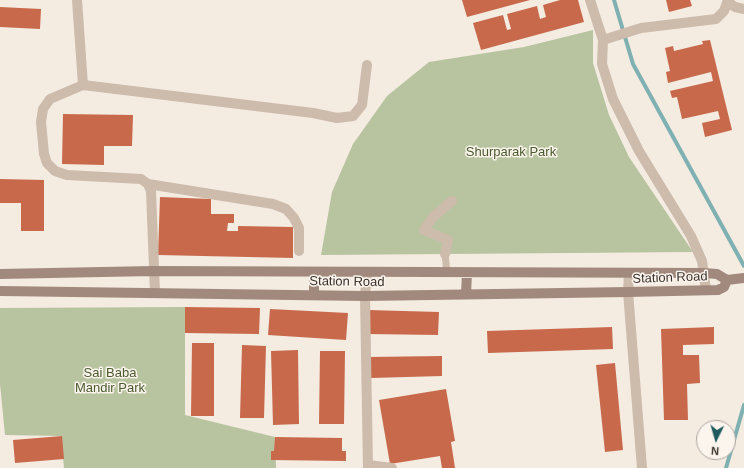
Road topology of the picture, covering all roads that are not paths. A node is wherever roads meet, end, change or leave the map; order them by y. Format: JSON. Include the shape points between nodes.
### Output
{"nodes":[{"id":1,"x":77,"y":0,"type":"edge"},
{"id":2,"x":590,"y":0,"type":"edge"},
{"id":3,"x":728,"y":1,"type":"edge"},
{"id":4,"x":744,"y":9,"type":"edge"},
{"id":5,"x":605,"y":39,"type":"junction"},
{"id":6,"x":367,"y":65,"type":"dead end"},
{"id":7,"x":83,"y":85,"type":"junction"},
{"id":8,"x":148,"y":184,"type":"junction"},
{"id":9,"x":452,"y":201,"type":"dead end"},
{"id":10,"x":300,"y":251,"type":"dead end"},
{"id":11,"x":445,"y":254,"type":"joint"},
{"id":12,"x":153,"y":271,"type":"junction"},
{"id":13,"x":314,"y":272,"type":"junction"},
{"id":14,"x":367,"y":272,"type":"junction"},
{"id":15,"x":447,"y":273,"type":"junction"},
{"id":16,"x":467,"y":273,"type":"junction"},
{"id":17,"x":629,"y":273,"type":"junction"},
{"id":18,"x":0,"y":274,"type":"edge"},
{"id":19,"x":704,"y":274,"type":"junction"},
{"id":20,"x":744,"y":278,"type":"edge"},
{"id":21,"x":730,"y":280,"type":"junction"},
{"id":22,"x":706,"y":290,"type":"junction"},
{"id":23,"x":0,"y":291,"type":"edge"},
{"id":24,"x":628,"y":292,"type":"junction"},
{"id":25,"x":155,"y":293,"type":"junction"},
{"id":26,"x":466,"y":294,"type":"junction"},
{"id":27,"x":314,"y":295,"type":"junction"},
{"id":28,"x":365,"y":296,"type":"junction"},
{"id":29,"x":368,"y":466,"type":"edge"},
{"id":30,"x":392,"y":468,"type":"edge"},
{"id":31,"x":642,"y":468,"type":"edge"}],
"edges":[{"from":1,"to":7,"type":"street"},
{"from":2,"to":5,"type":"street"},
{"from":3,"to":4,"type":"street","via":[[735,7]]},
{"from":3,"to":5,"type":"street","via":[[724,11],[716,19],[641,28]]},
{"from":5,"to":19,"type":"street","via":[[602,64],[613,99],[639,151],[691,236],[702,261]]},
{"from":6,"to":7,"type":"street","via":[[362,105],[353,116],[337,118]]},
{"from":7,"to":8,"type":"street","via":[[50,99],[43,109],[41,122],[47,163],[55,171],[67,174],[141,179]]},
{"from":8,"to":10,"type":"street","via":[[273,204],[286,209],[299,228]]},
{"from":8,"to":12,"type":"street","via":[[151,191]]},
{"from":9,"to":11,"type":"street","via":[[433,217],[424,230],[448,240]]},
{"from":11,"to":15,"type":"lane"},
{"from":12,"to":13,"type":"main road","name":"Station Road"},
{"from":12,"to":18,"type":"main road","name":"Station Road"},
{"from":12,"to":25,"type":"street"},
{"from":13,"to":14,"type":"main road","name":"Station Road"},
{"from":13,"to":27,"type":"main road"},
{"from":14,"to":15,"type":"main road","name":"Station Road"},
{"from":14,"to":28,"type":"street"},
{"from":15,"to":16,"type":"main road","name":"Station Road"},
{"from":16,"to":17,"type":"main road","name":"Station Road"},
{"from":16,"to":26,"type":"main road"},
{"from":17,"to":19,"type":"main road","name":"Station Road"},
{"from":17,"to":24,"type":"street"},
{"from":19,"to":21,"type":"main road","name":"Station Road","via":[[717,274]]},
{"from":19,"to":22,"type":"street"},
{"from":20,"to":21,"type":"main road"},
{"from":21,"to":22,"type":"main road","name":"Station Road","via":[[722,288]]},
{"from":22,"to":24,"type":"main road","name":"Station Road"},
{"from":23,"to":25,"type":"main road","name":"Station Road"},
{"from":24,"to":26,"type":"main road","name":"Station Road"},
{"from":24,"to":31,"type":"street"},
{"from":25,"to":27,"type":"main road","name":"Station Road"},
{"from":26,"to":28,"type":"main road","name":"Station Road"},
{"from":27,"to":28,"type":"main road","name":"Station Road"},
{"from":28,"to":29,"type":"street"},
{"from":29,"to":30,"type":"street"}]}
